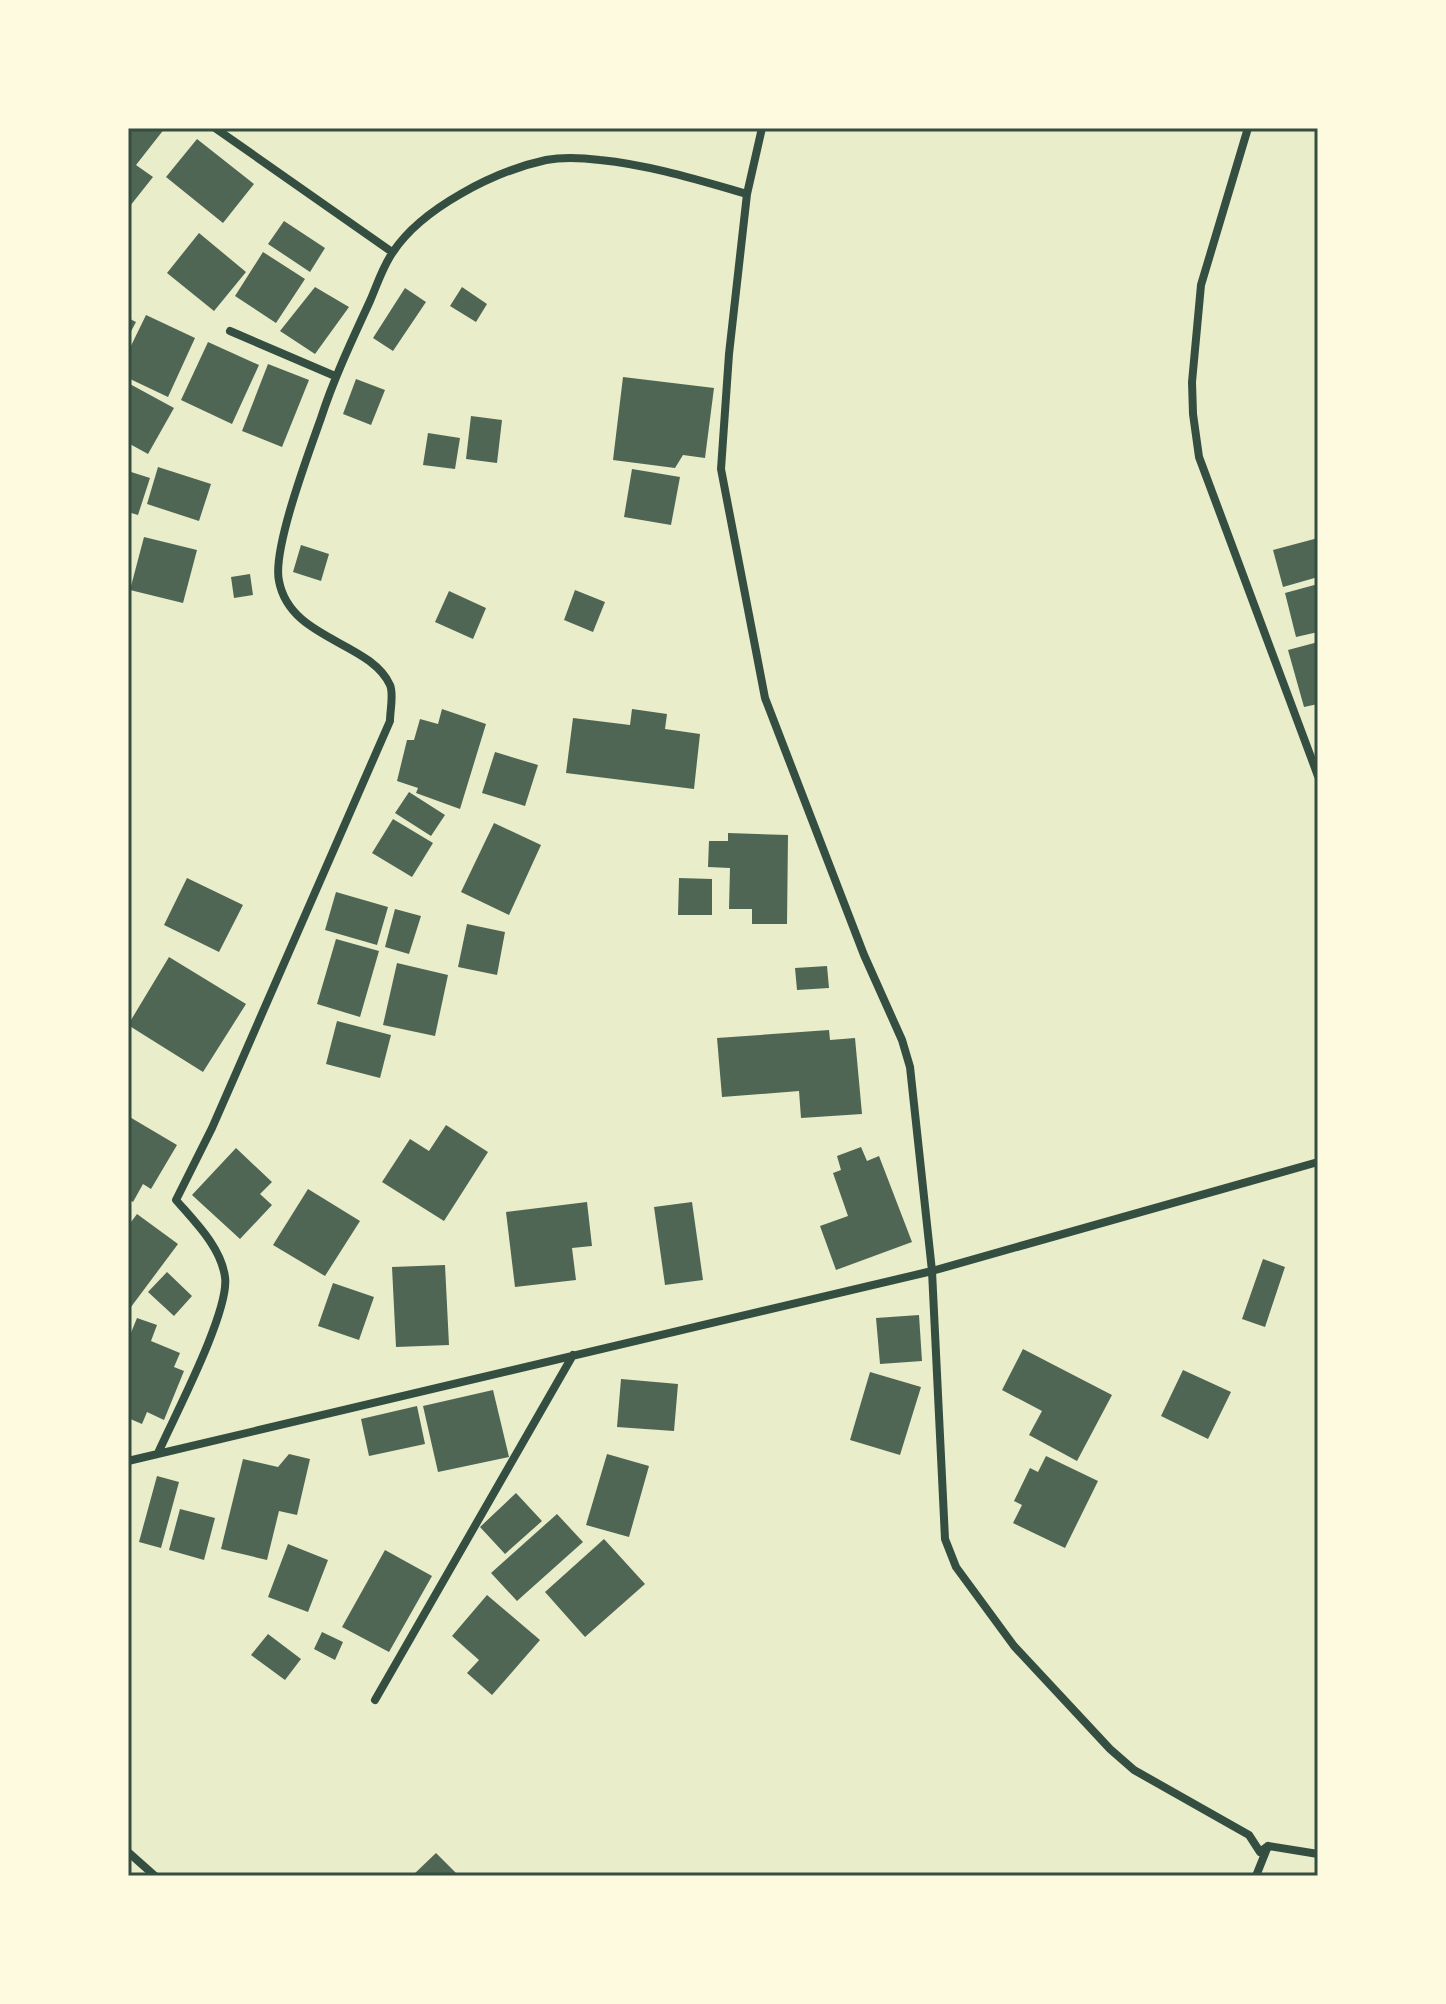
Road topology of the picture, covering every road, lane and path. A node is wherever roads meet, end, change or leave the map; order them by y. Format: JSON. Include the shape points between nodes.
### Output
{"nodes":[{"id":1,"x":215,"y":128,"type":"edge"},
{"id":2,"x":762,"y":128,"type":"edge"},
{"id":3,"x":1248,"y":128,"type":"edge"},
{"id":4,"x":747,"y":194,"type":"junction"},
{"id":5,"x":392,"y":252,"type":"junction"},
{"id":6,"x":230,"y":331,"type":"dead end"},
{"id":7,"x":335,"y":376,"type":"junction"},
{"id":8,"x":1318,"y":776,"type":"edge"},
{"id":9,"x":1318,"y":1162,"type":"edge"},
{"id":10,"x":932,"y":1271,"type":"junction"},
{"id":11,"x":573,"y":1355,"type":"junction"},
{"id":12,"x":158,"y":1453,"type":"junction"},
{"id":13,"x":128,"y":1461,"type":"edge"},
{"id":14,"x":375,"y":1700,"type":"dead end"},
{"id":15,"x":1268,"y":1846,"type":"junction"},
{"id":16,"x":128,"y":1852,"type":"edge"},
{"id":17,"x":1318,"y":1854,"type":"edge"},
{"id":18,"x":155,"y":1876,"type":"edge"},
{"id":19,"x":1256,"y":1876,"type":"edge"}],
"edges":[{"from":1,"to":5,"type":"street"},
{"from":2,"to":4,"type":"street"},
{"from":3,"to":8,"type":"street","via":[[1201,285],[1193,414],[1199,457]]},
{"from":4,"to":5,"type":"street","via":[[653,167],[549,159],[503,172],[465,193],[416,225]]},
{"from":4,"to":10,"type":"street","via":[[721,469],[765,698],[910,1067]]},
{"from":5,"to":7,"type":"street"},
{"from":6,"to":7,"type":"street"},
{"from":7,"to":12,"type":"street","via":[[299,483],[278,565],[279,583],[293,611],[310,626],[380,669],[392,688],[390,721],[176,1200],[219,1258],[225,1278],[223,1308]]},
{"from":9,"to":10,"type":"street"},
{"from":10,"to":11,"type":"street"},
{"from":10,"to":15,"type":"street","via":[[945,1539],[956,1567],[1014,1646],[1110,1749],[1134,1770],[1249,1835],[1260,1852]]},
{"from":11,"to":12,"type":"street"},
{"from":11,"to":14,"type":"street"},
{"from":12,"to":13,"type":"street"},
{"from":15,"to":17,"type":"street"},
{"from":15,"to":19,"type":"street"},
{"from":16,"to":18,"type":"street"}]}
